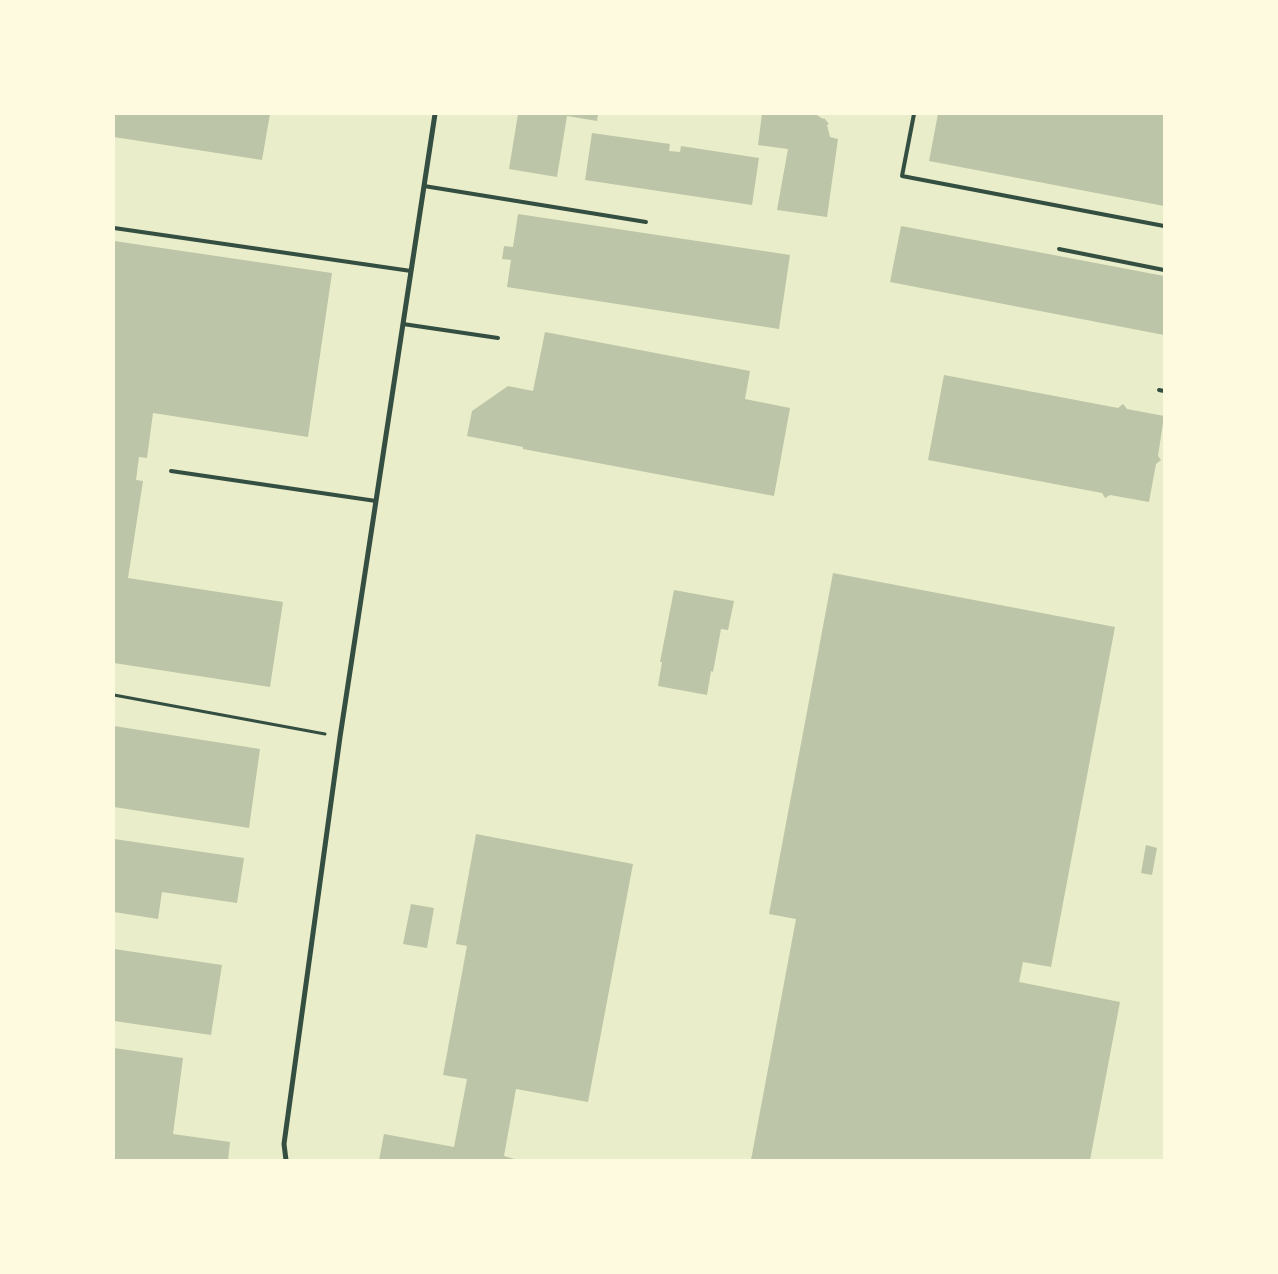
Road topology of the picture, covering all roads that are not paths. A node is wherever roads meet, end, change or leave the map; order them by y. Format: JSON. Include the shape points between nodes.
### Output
{"nodes":[{"id":1,"x":435,"y":114,"type":"edge"},
{"id":2,"x":914,"y":114,"type":"edge"},
{"id":3,"x":424,"y":186,"type":"junction"},
{"id":4,"x":646,"y":222,"type":"dead end"},
{"id":5,"x":1164,"y":226,"type":"edge"},
{"id":6,"x":114,"y":228,"type":"edge"},
{"id":7,"x":1059,"y":249,"type":"dead end"},
{"id":8,"x":1164,"y":270,"type":"edge"},
{"id":9,"x":411,"y":271,"type":"junction"},
{"id":10,"x":403,"y":324,"type":"junction"},
{"id":11,"x":498,"y":338,"type":"dead end"},
{"id":12,"x":1159,"y":390,"type":"dead end"},
{"id":13,"x":1164,"y":391,"type":"edge"},
{"id":14,"x":172,"y":471,"type":"dead end"},
{"id":15,"x":376,"y":501,"type":"junction"},
{"id":16,"x":286,"y":1160,"type":"edge"}],
"edges":[{"from":1,"to":3,"type":"street"},
{"from":2,"to":5,"type":"lane","via":[[902,176]]},
{"from":3,"to":4,"type":"lane"},
{"from":3,"to":9,"type":"street"},
{"from":6,"to":9,"type":"lane"},
{"from":7,"to":8,"type":"lane"},
{"from":9,"to":10,"type":"street"},
{"from":10,"to":11,"type":"lane"},
{"from":10,"to":15,"type":"street"},
{"from":12,"to":13,"type":"lane"},
{"from":14,"to":15,"type":"lane"},
{"from":15,"to":16,"type":"street","via":[[284,1144]]}]}
